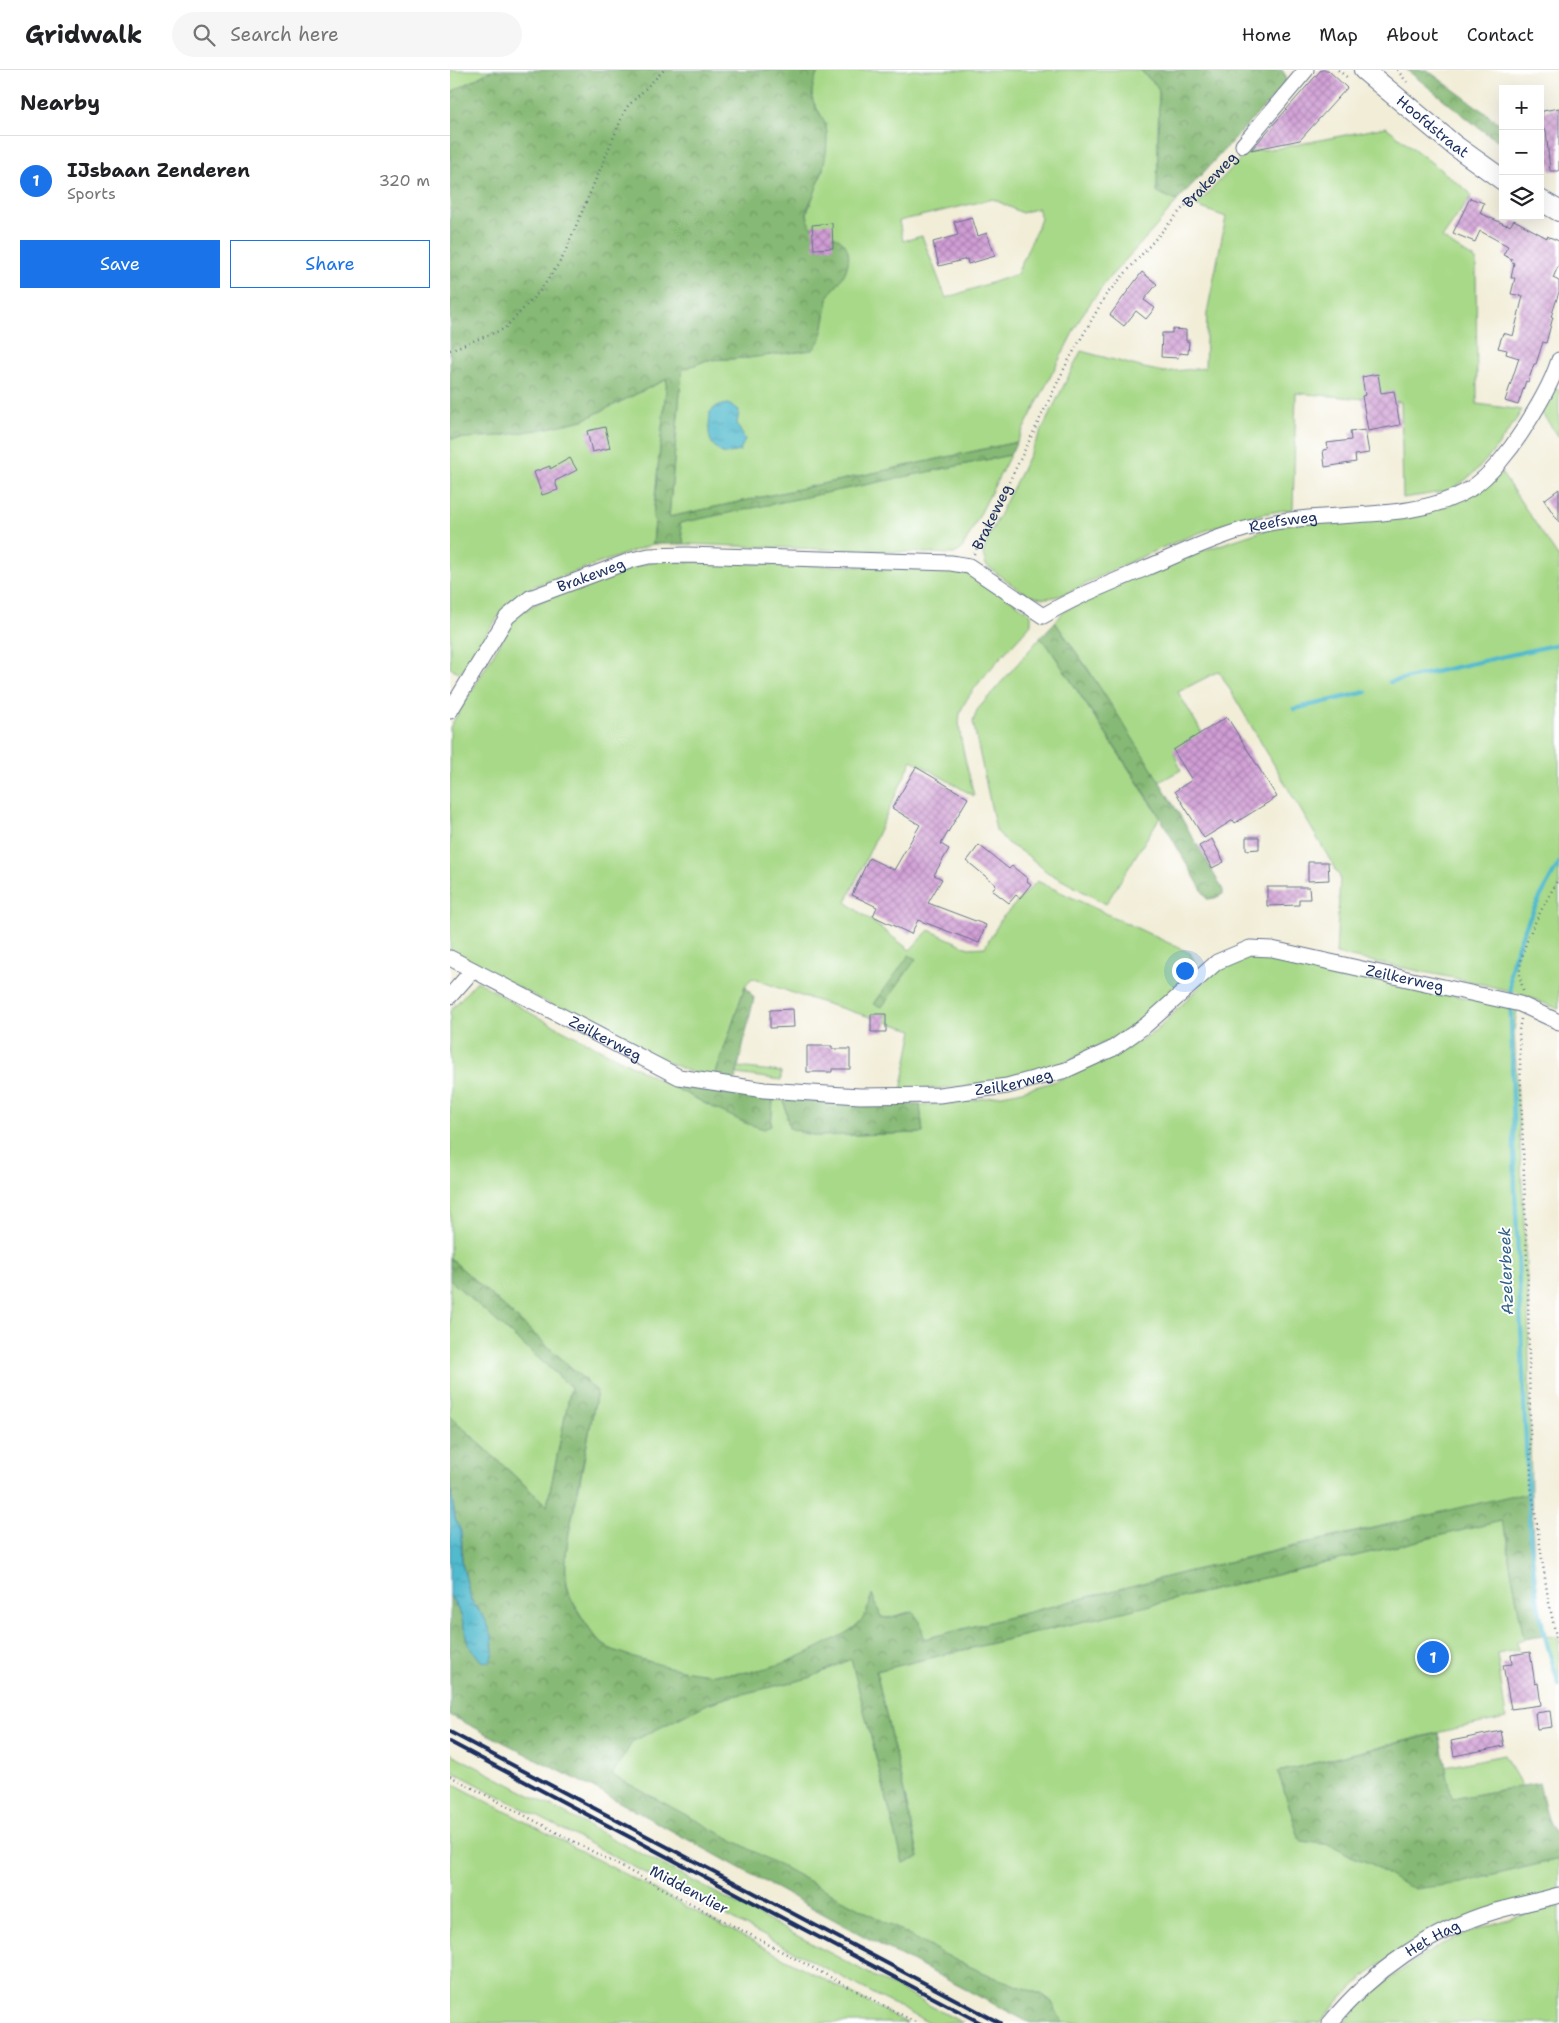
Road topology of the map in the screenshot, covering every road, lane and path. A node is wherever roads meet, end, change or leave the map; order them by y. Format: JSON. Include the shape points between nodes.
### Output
{"nodes":[{"id":1,"x":664,"y":70,"type":"edge"},
{"id":2,"x":1306,"y":70,"type":"edge"},
{"id":3,"x":1364,"y":70,"type":"edge"},
{"id":4,"x":1243,"y":145,"type":"joint"},
{"id":5,"x":1499,"y":177,"type":"edge"},
{"id":6,"x":1544,"y":202,"type":"edge"},
{"id":7,"x":1559,"y":211,"type":"edge"},
{"id":8,"x":450,"y":350,"type":"edge"},
{"id":9,"x":1559,"y":360,"type":"edge"},
{"id":10,"x":968,"y":566,"type":"junction"},
{"id":11,"x":450,"y":711,"type":"edge"},
{"id":12,"x":1559,"y":878,"type":"edge"},
{"id":13,"x":450,"y":958,"type":"edge"},
{"id":14,"x":473,"y":970,"type":"junction"},
{"id":15,"x":450,"y":996,"type":"edge"},
{"id":16,"x":1518,"y":1004,"type":"junction"},
{"id":17,"x":1559,"y":1022,"type":"edge"},
{"id":18,"x":1559,"y":1650,"type":"edge"},
{"id":19,"x":450,"y":1776,"type":"edge"},
{"id":20,"x":1559,"y":1895,"type":"edge"},
{"id":21,"x":917,"y":2023,"type":"edge"},
{"id":22,"x":1330,"y":2023,"type":"edge"}],
"edges":[{"from":1,"to":8,"type":"path","via":[[626,108],[562,259],[540,291],[504,329]]},
{"from":2,"to":4,"type":"street","name":"Brakeweg"},
{"from":3,"to":5,"type":"main road","name":"Hoofdstraat","via":[[1454,145]]},
{"from":4,"to":10,"type":"path","name":"Brakeweg","via":[[1106,295],[1067,363]]},
{"from":6,"to":7,"type":"main road"},
{"from":9,"to":10,"type":"street","name":"Reefsweg","via":[[1537,408],[1499,462],[1471,488],[1438,503],[1383,513],[1270,523],[1234,532],[1062,604],[1044,616]]},
{"from":10,"to":11,"type":"street","name":"Brakeweg","via":[[941,562],[686,555],[632,560],[530,598],[519,606],[507,617]]},
{"from":12,"to":16,"type":"path","via":[[1524,950]]},
{"from":13,"to":14,"type":"street","name":"Zeilkerweg"},
{"from":14,"to":15,"type":"street"},
{"from":14,"to":16,"type":"street","name":"Zeilkerweg","via":[[679,1077],[764,1090],[860,1096],[939,1095],[1007,1086],[1066,1070],[1112,1049],[1146,1025],[1217,962],[1250,948],[1272,949]]},
{"from":16,"to":17,"type":"street","name":"Zeilkerweg"},
{"from":16,"to":18,"type":"path","via":[[1521,1018],[1531,1486]]},
{"from":19,"to":21,"type":"path","name":"Middenvlier"},
{"from":20,"to":22,"type":"street","name":"Het Hag","via":[[1494,1912],[1437,1935],[1367,1983]]}]}
